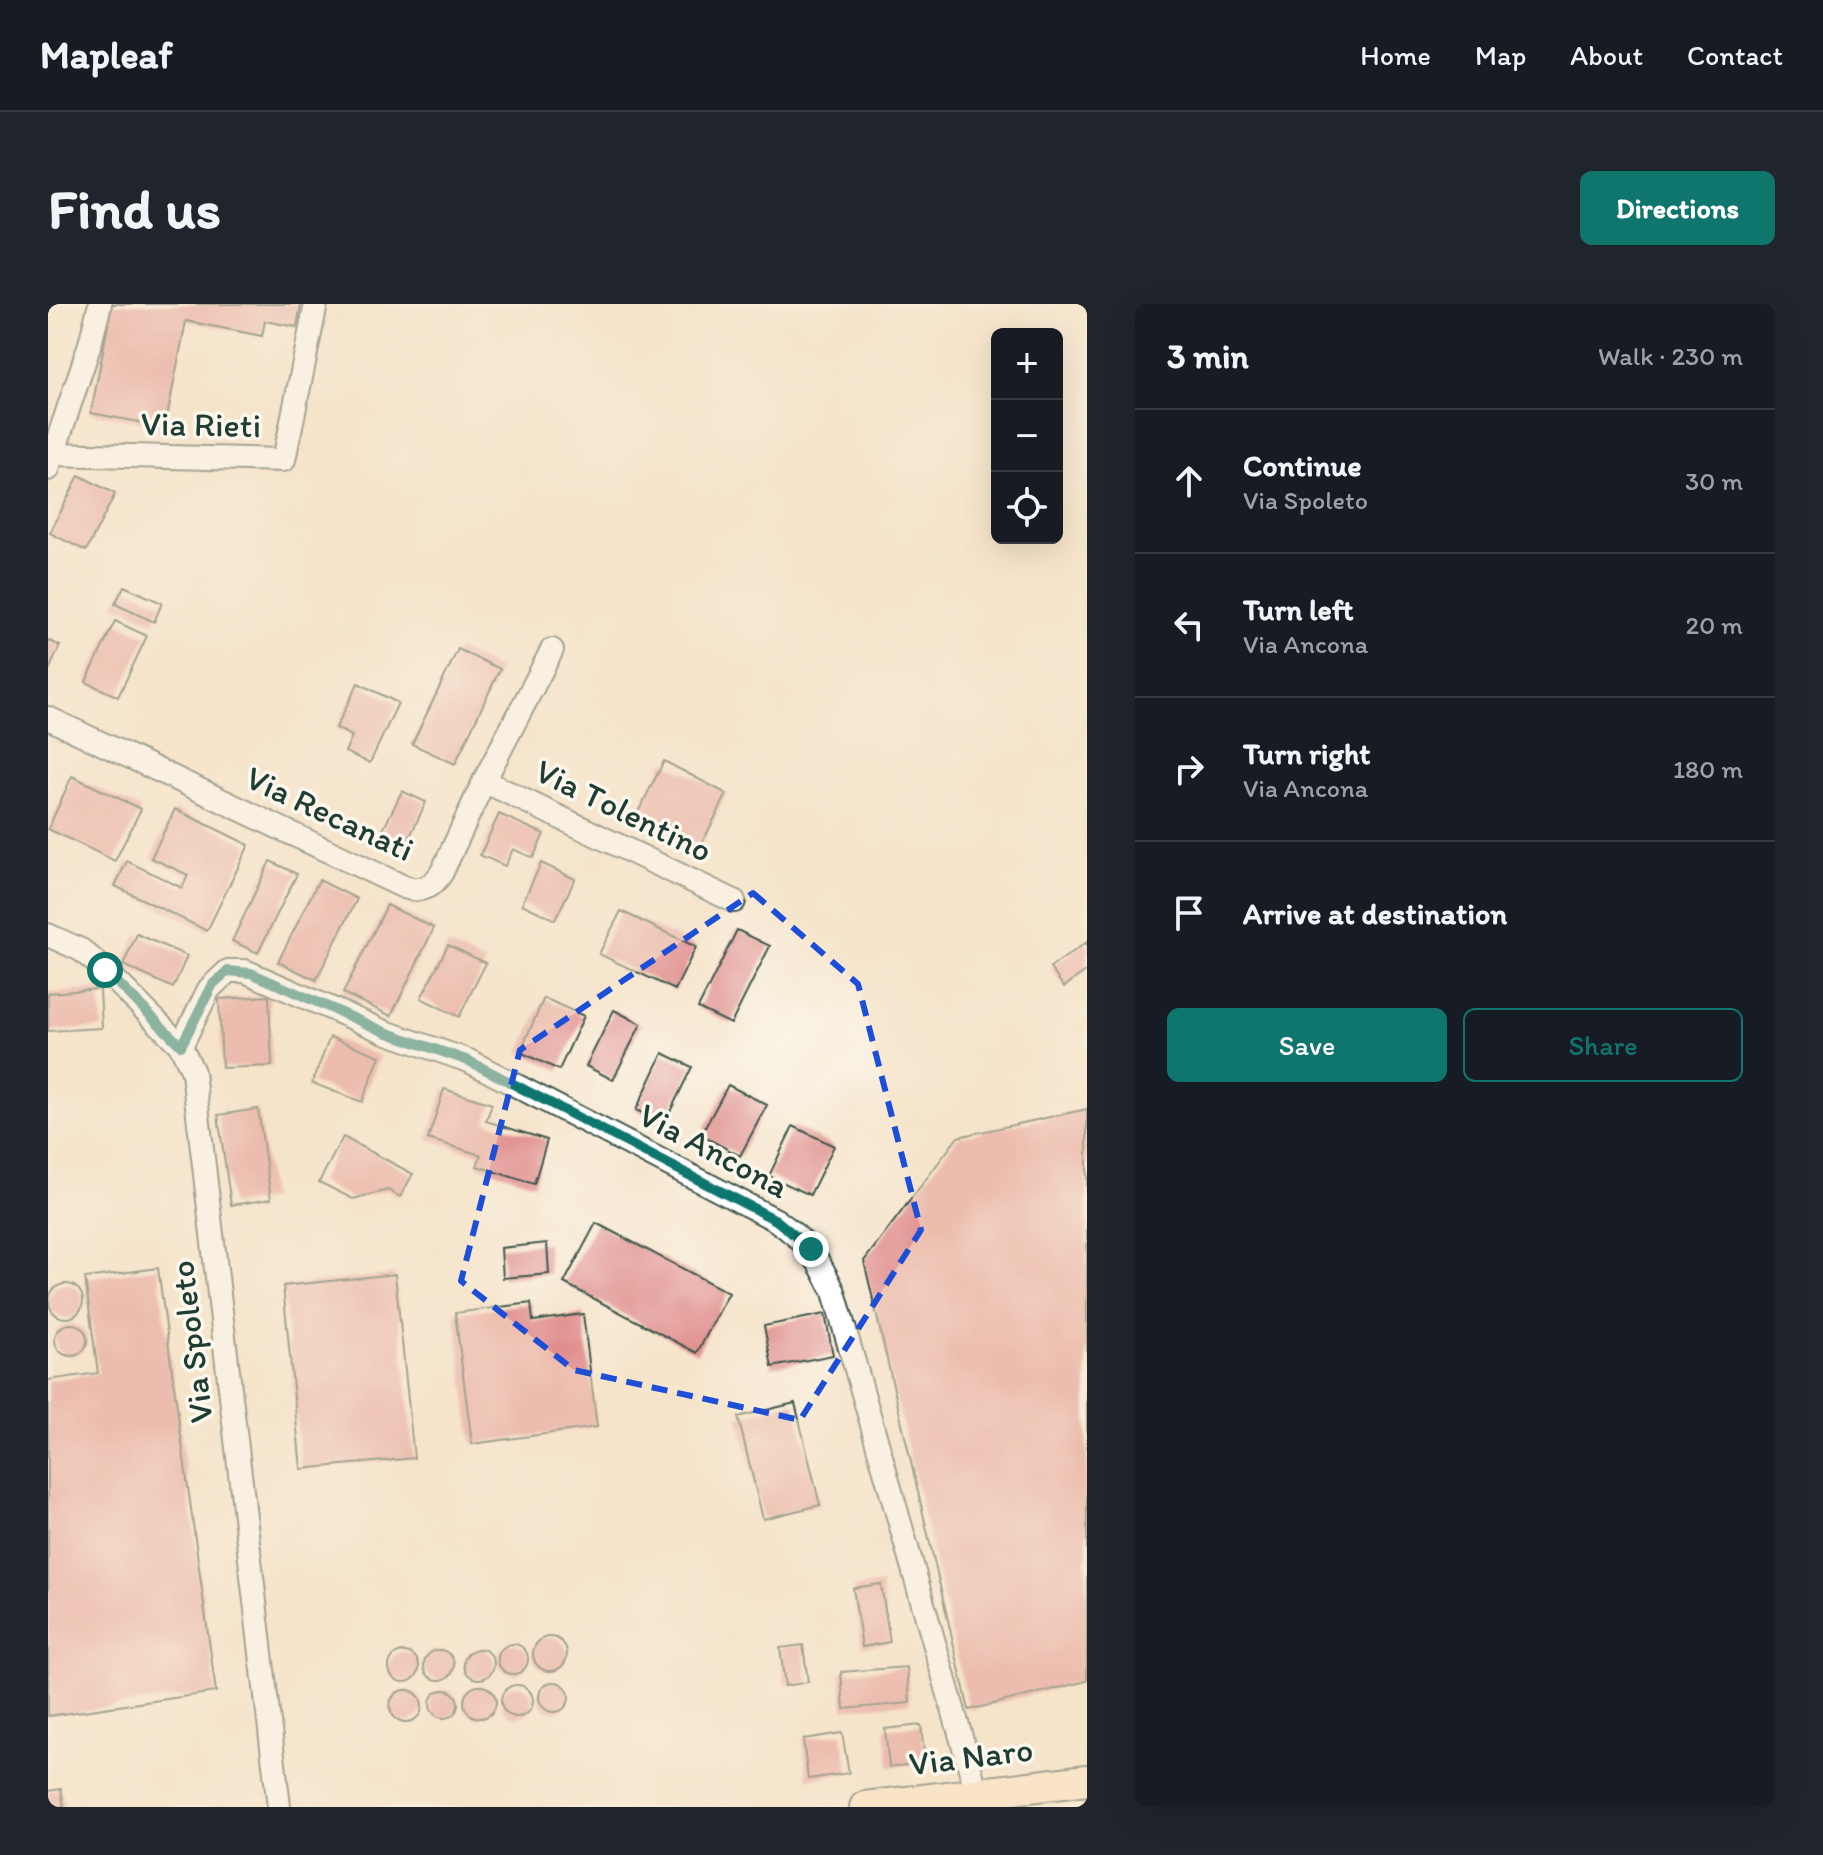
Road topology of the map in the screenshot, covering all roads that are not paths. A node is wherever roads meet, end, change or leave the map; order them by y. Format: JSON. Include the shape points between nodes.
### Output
{"nodes":[{"id":1,"x":100,"y":304,"type":"edge"},
{"id":2,"x":316,"y":304,"type":"edge"},
{"id":3,"x":51,"y":461,"type":"edge"},
{"id":4,"x":552,"y":650,"type":"dead end"},
{"id":5,"x":48,"y":718,"type":"edge"},
{"id":6,"x":484,"y":781,"type":"junction"},
{"id":7,"x":734,"y":901,"type":"dead end"},
{"id":8,"x":48,"y":935,"type":"edge"},
{"id":9,"x":181,"y":1046,"type":"junction"},
{"id":10,"x":1087,"y":1780,"type":"edge"},
{"id":11,"x":977,"y":1793,"type":"junction"},
{"id":12,"x":942,"y":1803,"type":"edge"},
{"id":13,"x":279,"y":1807,"type":"edge"},
{"id":14,"x":865,"y":1807,"type":"edge"}],
"edges":[{"from":1,"to":3,"type":"street","name":"Via Rieti"},
{"from":2,"to":3,"type":"street","name":"Via Rieti","via":[[284,460]]},
{"from":4,"to":6,"type":"street","name":"Via Recanati"},
{"from":5,"to":6,"type":"street","name":"Via Recanati","via":[[411,889],[426,888],[438,878]]},
{"from":6,"to":7,"type":"street","name":"Via Tolentino"},
{"from":8,"to":9,"type":"street","name":"Via Spoleto","via":[[98,963]]},
{"from":9,"to":11,"type":"street","name":"Via Ancona","via":[[213,984],[228,971],[245,971],[385,1032],[469,1061],[797,1235],[811,1249],[834,1292]]},
{"from":9,"to":13,"type":"street","name":"Via Spoleto","via":[[196,1082]]},
{"from":10,"to":11,"type":"street","name":"Via Naro"},
{"from":11,"to":12,"type":"street","name":"Via Naro"},
{"from":12,"to":14,"type":"street","name":"Via Naro"}]}
